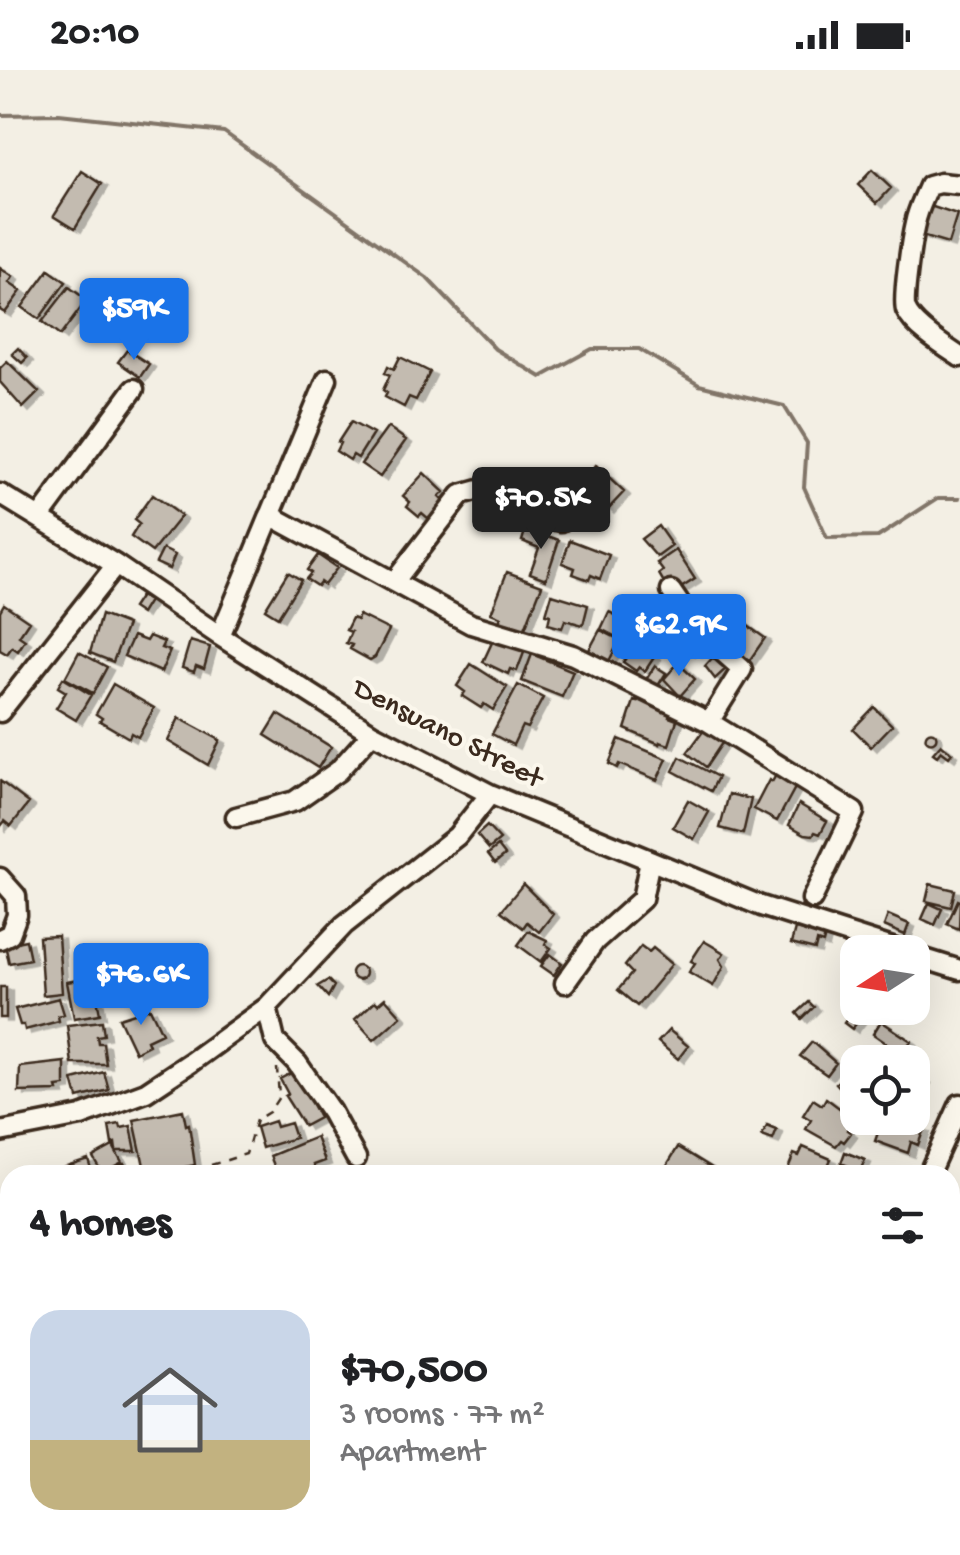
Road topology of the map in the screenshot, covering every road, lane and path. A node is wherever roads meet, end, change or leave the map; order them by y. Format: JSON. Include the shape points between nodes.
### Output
{"nodes":[{"id":1,"x":960,"y":185,"type":"edge"},
{"id":2,"x":960,"y":357,"type":"edge"},
{"id":3,"x":327,"y":380,"type":"dead end"},
{"id":4,"x":134,"y":389,"type":"dead end"},
{"id":5,"x":0,"y":494,"type":"edge"},
{"id":6,"x":270,"y":515,"type":"junction"},
{"id":7,"x":39,"y":518,"type":"junction"},
{"id":8,"x":561,"y":521,"type":"dead end"},
{"id":9,"x":116,"y":564,"type":"junction"},
{"id":10,"x":394,"y":582,"type":"junction"},
{"id":11,"x":671,"y":592,"type":"dead end"},
{"id":12,"x":220,"y":636,"type":"junction"},
{"id":13,"x":0,"y":712,"type":"edge"},
{"id":14,"x":709,"y":722,"type":"junction"},
{"id":15,"x":372,"y":733,"type":"junction"},
{"id":16,"x":490,"y":794,"type":"junction"},
{"id":17,"x":236,"y":817,"type":"dead end"},
{"id":18,"x":650,"y":860,"type":"junction"},
{"id":19,"x":0,"y":878,"type":"edge"},
{"id":20,"x":812,"y":899,"type":"dead end"},
{"id":21,"x":852,"y":935,"type":"edge"},
{"id":22,"x":0,"y":939,"type":"edge"},
{"id":23,"x":930,"y":961,"type":"edge"},
{"id":24,"x":960,"y":970,"type":"edge"},
{"id":25,"x":565,"y":983,"type":"dead end"},
{"id":26,"x":267,"y":1007,"type":"junction"},
{"id":27,"x":275,"y":1041,"type":"junction"},
{"id":28,"x":960,"y":1104,"type":"edge"},
{"id":29,"x":0,"y":1132,"type":"edge"},
{"id":30,"x":952,"y":1147,"type":"edge"},
{"id":31,"x":356,"y":1158,"type":"dead end"},
{"id":32,"x":211,"y":1165,"type":"dead end"}],
"edges":[{"from":1,"to":2,"type":"street","via":[[929,186],[914,223],[904,288],[906,312]]},
{"from":3,"to":6,"type":"street"},
{"from":4,"to":7,"type":"street"},
{"from":5,"to":7,"type":"street","name":"Densuano Street"},
{"from":6,"to":10,"type":"street"},
{"from":6,"to":12,"type":"street"},
{"from":7,"to":9,"type":"street","name":"Densuano Street"},
{"from":8,"to":10,"type":"street","via":[[479,490],[462,494]]},
{"from":9,"to":12,"type":"street","name":"Densuano Street"},
{"from":9,"to":13,"type":"street"},
{"from":10,"to":14,"type":"street","via":[[471,624],[573,655]]},
{"from":11,"to":14,"type":"street","via":[[693,623],[696,644],[716,646],[742,669]]},
{"from":12,"to":15,"type":"street","name":"Densuano Street"},
{"from":14,"to":20,"type":"street","via":[[854,812]]},
{"from":15,"to":16,"type":"street","name":"Densuano Street"},
{"from":15,"to":17,"type":"street","via":[[338,772],[294,801]]},
{"from":16,"to":18,"type":"street","name":"Densuano Street"},
{"from":16,"to":26,"type":"street","via":[[457,836],[344,925]]},
{"from":18,"to":21,"type":"street","name":"Densuano Street"},
{"from":18,"to":25,"type":"street","via":[[642,900],[595,941]]},
{"from":19,"to":22,"type":"street","via":[[16,896],[17,914],[10,934]]},
{"from":23,"to":24,"type":"street"},
{"from":26,"to":27,"type":"street"},
{"from":26,"to":29,"type":"street","via":[[146,1092],[81,1116]]},
{"from":27,"to":31,"type":"street","via":[[320,1096]]},
{"from":27,"to":32,"type":"path","via":[[279,1097],[256,1120],[246,1154]]},
{"from":28,"to":30,"type":"street"}]}
